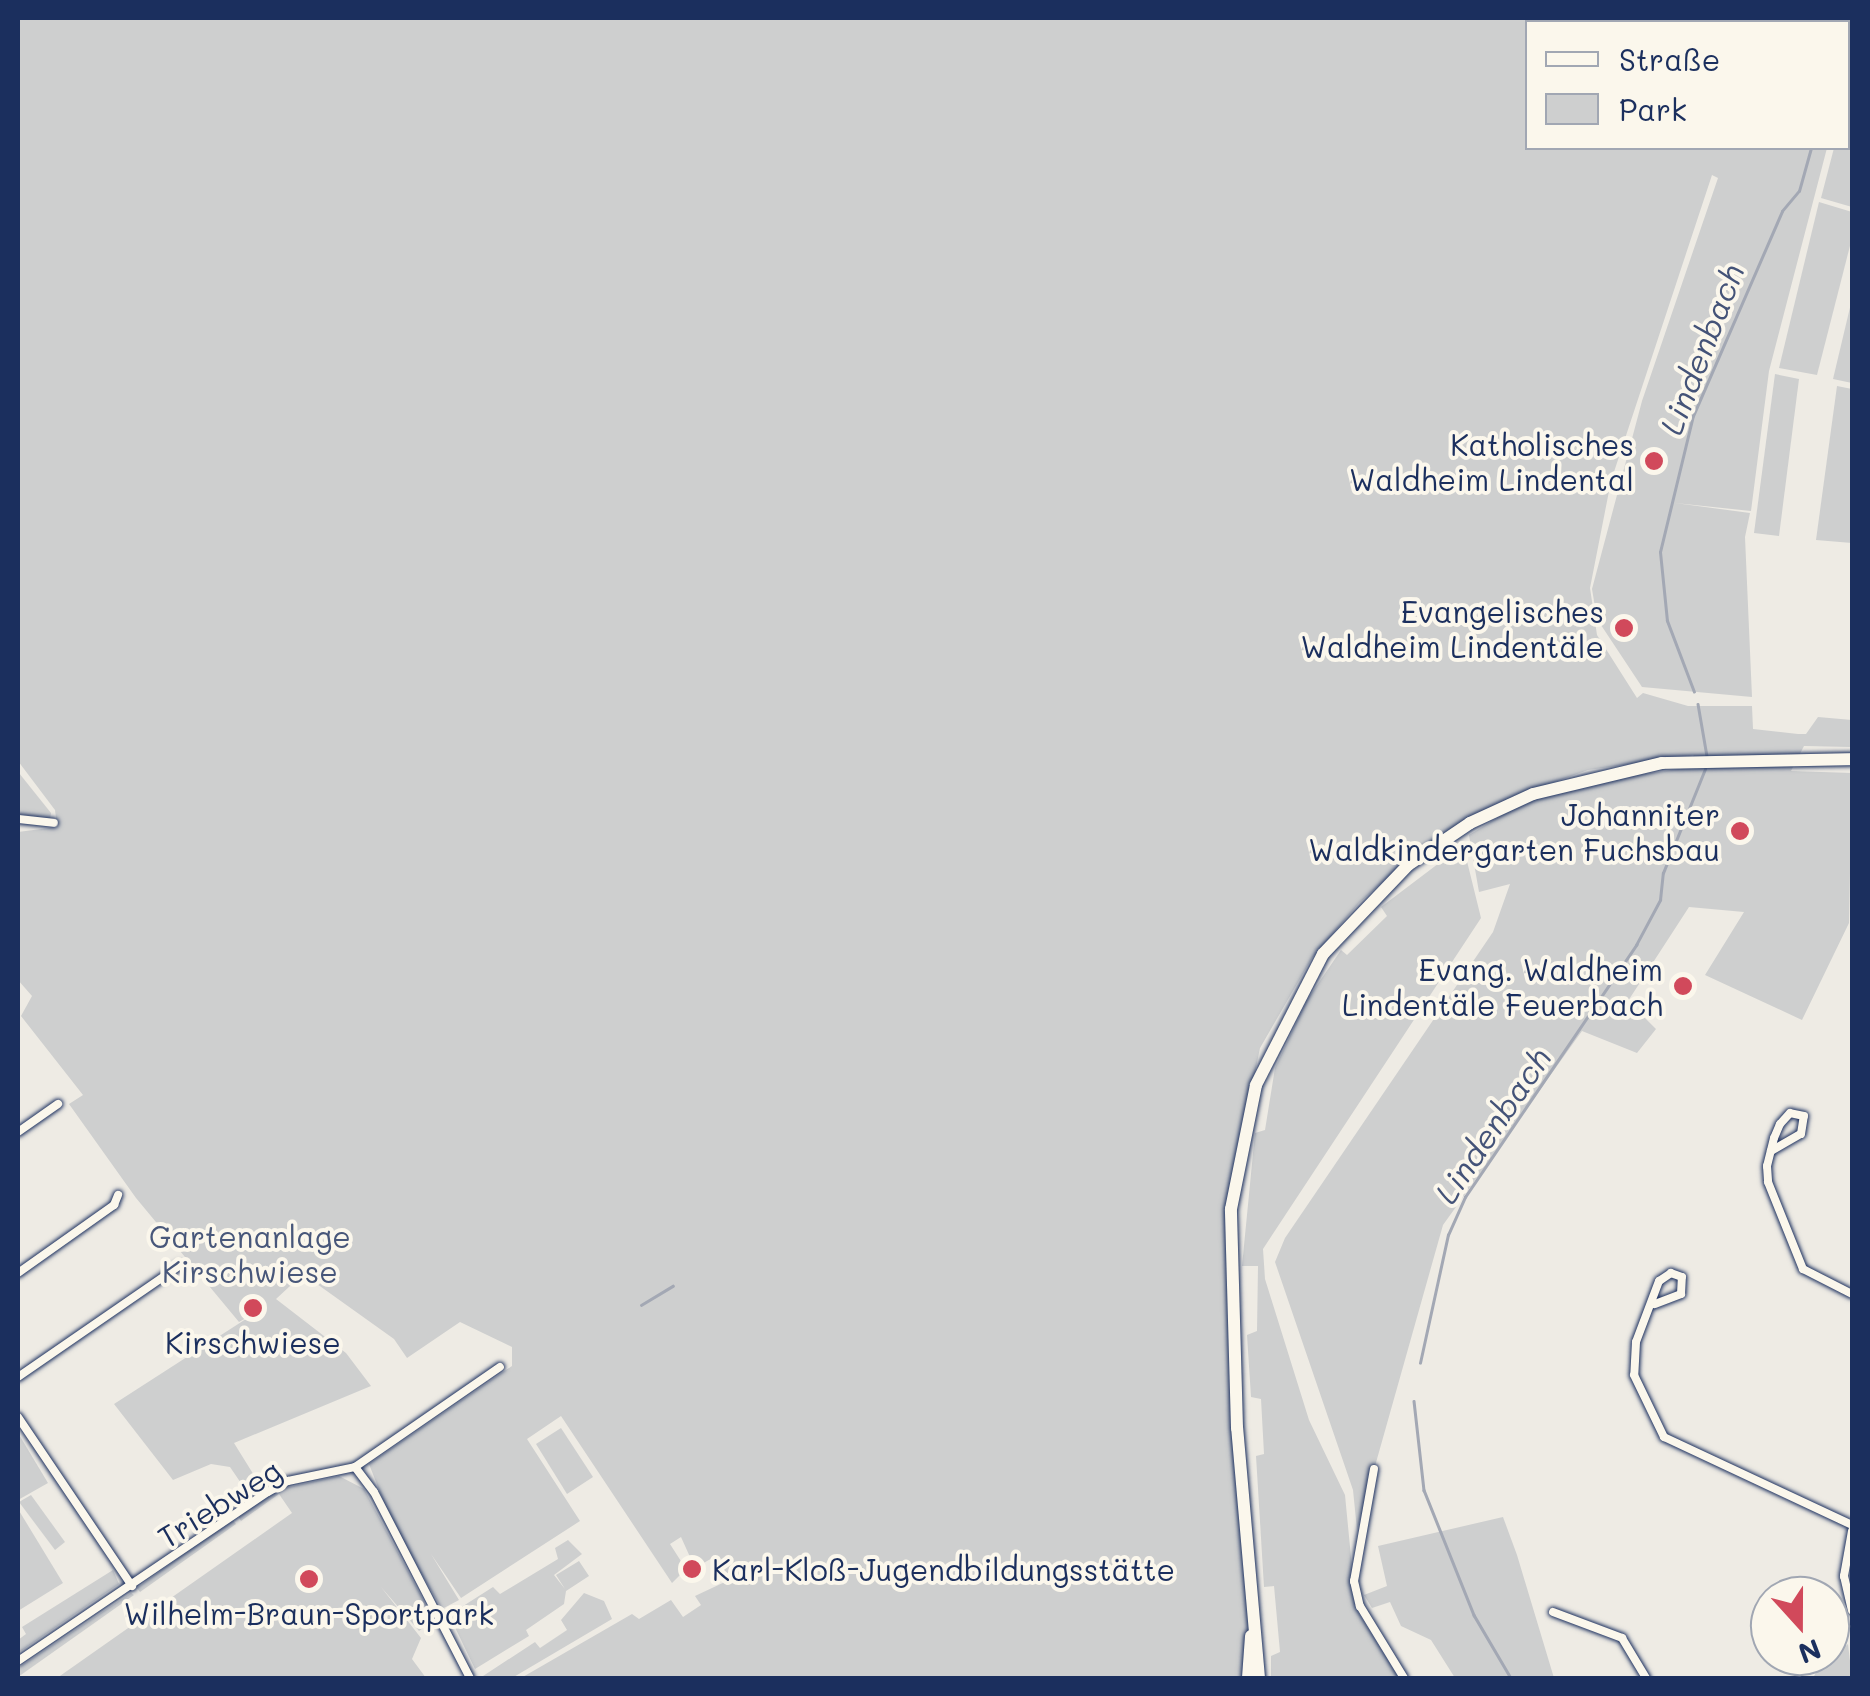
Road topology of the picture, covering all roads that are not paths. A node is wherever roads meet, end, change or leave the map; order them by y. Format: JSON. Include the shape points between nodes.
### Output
{"nodes":[{"id":1,"x":1852,"y":759,"type":"edge"},
{"id":2,"x":18,"y":819,"type":"edge"},
{"id":3,"x":54,"y":823,"type":"dead end"},
{"id":4,"x":58,"y":1104,"type":"dead end"},
{"id":5,"x":18,"y":1132,"type":"edge"},
{"id":6,"x":1771,"y":1151,"type":"junction"},
{"id":7,"x":118,"y":1195,"type":"dead end"},
{"id":8,"x":180,"y":1266,"type":"dead end"},
{"id":9,"x":18,"y":1273,"type":"edge"},
{"id":10,"x":1852,"y":1294,"type":"edge"},
{"id":11,"x":1655,"y":1304,"type":"junction"},
{"id":12,"x":500,"y":1367,"type":"dead end"},
{"id":13,"x":18,"y":1377,"type":"edge"},
{"id":14,"x":18,"y":1417,"type":"edge"},
{"id":15,"x":355,"y":1468,"type":"junction"},
{"id":16,"x":1374,"y":1469,"type":"dead end"},
{"id":17,"x":1852,"y":1528,"type":"edge"},
{"id":18,"x":132,"y":1586,"type":"junction"},
{"id":19,"x":1852,"y":1610,"type":"edge"},
{"id":20,"x":1553,"y":1612,"type":"dead end"},
{"id":21,"x":1252,"y":1614,"type":"junction"},
{"id":22,"x":18,"y":1661,"type":"edge"},
{"id":23,"x":470,"y":1678,"type":"edge"},
{"id":24,"x":1248,"y":1678,"type":"edge"},
{"id":25,"x":1259,"y":1678,"type":"edge"},
{"id":26,"x":1404,"y":1678,"type":"edge"},
{"id":27,"x":1646,"y":1678,"type":"edge"}],
"edges":[{"from":1,"to":21,"type":"main road","via":[[1635,766],[1500,808],[1419,856],[1323,954],[1275,1040],[1250,1103],[1231,1209],[1237,1428]]},
{"from":2,"to":3,"type":"street"},
{"from":4,"to":5,"type":"street"},
{"from":6,"to":6,"type":"street","via":[[1801,1134],[1804,1116],[1790,1112]]},
{"from":6,"to":10,"type":"street","via":[[1774,1202],[1804,1269]]},
{"from":7,"to":9,"type":"street","via":[[114,1205]]},
{"from":8,"to":13,"type":"street"},
{"from":11,"to":11,"type":"street","via":[[1681,1294],[1682,1277],[1666,1274]]},
{"from":11,"to":17,"type":"street","via":[[1636,1342],[1634,1375],[1664,1437]]},
{"from":12,"to":15,"type":"street","name":"Triebweg"},
{"from":14,"to":18,"type":"street"},
{"from":15,"to":18,"type":"street","name":"Triebweg","via":[[288,1481]]},
{"from":15,"to":23,"type":"street","via":[[374,1492]]},
{"from":16,"to":26,"type":"street","via":[[1354,1582],[1360,1606]]},
{"from":17,"to":19,"type":"street","via":[[1844,1576]]},
{"from":18,"to":22,"type":"street","name":"Triebweg"},
{"from":20,"to":27,"type":"street","via":[[1622,1638]]},
{"from":21,"to":24,"type":"main road"},
{"from":21,"to":25,"type":"main road"}]}
